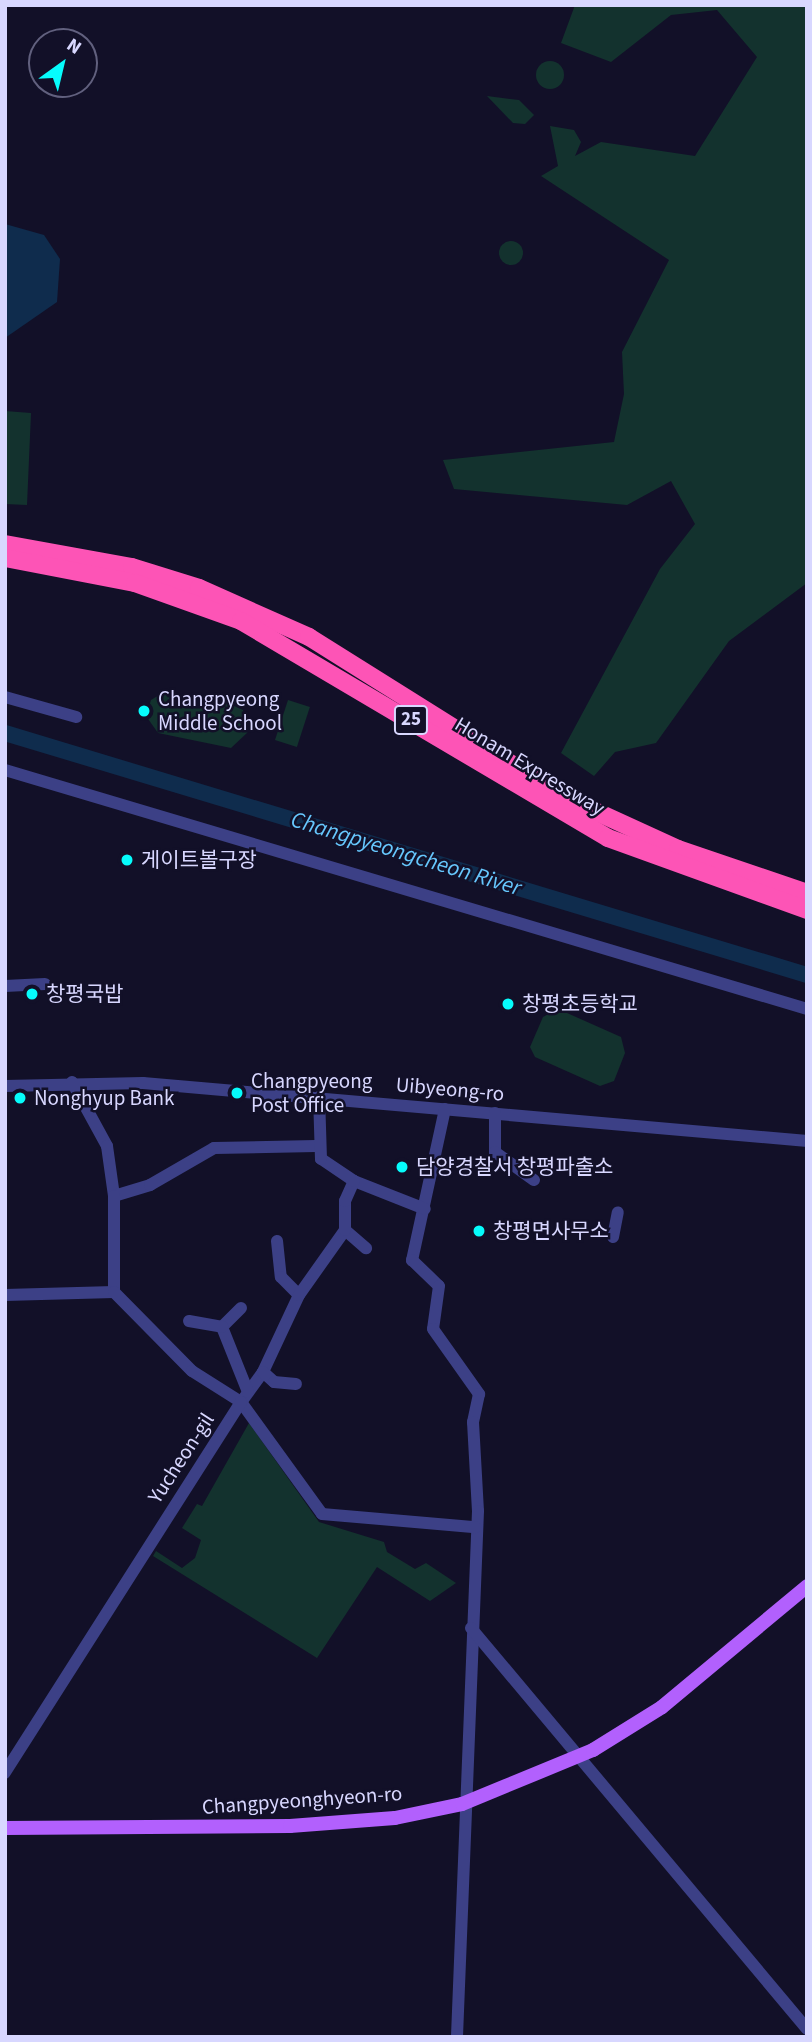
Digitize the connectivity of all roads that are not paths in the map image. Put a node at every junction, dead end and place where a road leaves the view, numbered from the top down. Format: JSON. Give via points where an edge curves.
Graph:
{"nodes":[{"id":1,"x":5,"y":544,"type":"edge"},
{"id":2,"x":5,"y":558,"type":"edge"},
{"id":3,"x":5,"y":697,"type":"edge"},
{"id":4,"x":76,"y":717,"type":"dead end"},
{"id":5,"x":5,"y":770,"type":"edge"},
{"id":6,"x":807,"y":893,"type":"edge"},
{"id":7,"x":807,"y":910,"type":"edge"},
{"id":8,"x":45,"y":984,"type":"dead end"},
{"id":9,"x":5,"y":986,"type":"edge"},
{"id":10,"x":807,"y":1009,"type":"edge"},
{"id":11,"x":72,"y":1082,"type":"junction"},
{"id":12,"x":5,"y":1086,"type":"edge"},
{"id":13,"x":319,"y":1097,"type":"junction"},
{"id":14,"x":445,"y":1109,"type":"junction"},
{"id":15,"x":495,"y":1113,"type":"junction"},
{"id":16,"x":807,"y":1141,"type":"edge"},
{"id":17,"x":316,"y":1146,"type":"junction"},
{"id":18,"x":534,"y":1180,"type":"dead end"},
{"id":19,"x":354,"y":1181,"type":"junction"},
{"id":20,"x":114,"y":1196,"type":"junction"},
{"id":21,"x":425,"y":1209,"type":"junction"},
{"id":22,"x":618,"y":1212,"type":"dead end"},
{"id":23,"x":345,"y":1230,"type":"junction"},
{"id":24,"x":613,"y":1237,"type":"dead end"},
{"id":25,"x":277,"y":1241,"type":"dead end"},
{"id":26,"x":366,"y":1248,"type":"dead end"},
{"id":27,"x":114,"y":1292,"type":"junction"},
{"id":28,"x":5,"y":1295,"type":"edge"},
{"id":29,"x":299,"y":1295,"type":"junction"},
{"id":30,"x":241,"y":1308,"type":"dead end"},
{"id":31,"x":189,"y":1321,"type":"dead end"},
{"id":32,"x":222,"y":1327,"type":"junction"},
{"id":33,"x":263,"y":1372,"type":"junction"},
{"id":34,"x":296,"y":1384,"type":"dead end"},
{"id":35,"x":244,"y":1397,"type":"junction"},
{"id":36,"x":475,"y":1527,"type":"junction"},
{"id":37,"x":807,"y":1586,"type":"edge"},
{"id":38,"x":471,"y":1628,"type":"junction"},
{"id":39,"x":579,"y":1756,"type":"junction"},
{"id":40,"x":5,"y":1773,"type":"edge"},
{"id":41,"x":462,"y":1804,"type":"junction"},
{"id":42,"x":12,"y":1829,"type":"edge"},
{"id":43,"x":807,"y":2029,"type":"edge"},
{"id":44,"x":457,"y":2037,"type":"edge"}],
"edges":[{"from":1,"to":6,"type":"highway","name":"Honam Expressway","number":"25","via":[[132,567],[199,588],[309,637],[562,796],[678,849]]},
{"from":2,"to":7,"type":"highway","name":"Honam Expressway","number":"25","via":[[135,583],[241,621],[608,838]]},
{"from":3,"to":4,"type":"street"},
{"from":5,"to":10,"type":"street"},
{"from":8,"to":9,"type":"street"},
{"from":11,"to":12,"type":"street","name":"Uibyeong-ro"},
{"from":11,"to":13,"type":"street","name":"Uibyeong-ro"},
{"from":11,"to":20,"type":"street","via":[[107,1146]]},
{"from":13,"to":14,"type":"street","name":"Uibyeong-ro"},
{"from":13,"to":17,"type":"street"},
{"from":14,"to":15,"type":"street","name":"Uibyeong-ro"},
{"from":14,"to":21,"type":"street"},
{"from":15,"to":16,"type":"street","name":"Uibyeong-ro"},
{"from":15,"to":18,"type":"street","via":[[495,1152]]},
{"from":17,"to":19,"type":"street","via":[[321,1159]]},
{"from":17,"to":20,"type":"street","via":[[214,1148]]},
{"from":19,"to":21,"type":"street"},
{"from":19,"to":23,"type":"street","via":[[345,1201]]},
{"from":20,"to":27,"type":"street"},
{"from":21,"to":36,"type":"street","via":[[412,1260],[439,1286],[433,1329],[479,1394],[472,1422]]},
{"from":22,"to":24,"type":"street"},
{"from":23,"to":26,"type":"street"},
{"from":23,"to":29,"type":"street"},
{"from":25,"to":29,"type":"street","via":[[281,1277]]},
{"from":27,"to":28,"type":"street"},
{"from":27,"to":35,"type":"street","name":"Yucheon-gil","via":[[192,1371]]},
{"from":29,"to":33,"type":"street"},
{"from":30,"to":32,"type":"street"},
{"from":31,"to":32,"type":"street"},
{"from":32,"to":35,"type":"street"},
{"from":33,"to":34,"type":"street","via":[[274,1382]]},
{"from":33,"to":35,"type":"street"},
{"from":35,"to":36,"type":"street","via":[[322,1514]]},
{"from":35,"to":40,"type":"street","name":"Yucheon-gil"},
{"from":36,"to":38,"type":"street"},
{"from":37,"to":39,"type":"main road","name":"Changpyeonghyeon-ro","via":[[662,1707]]},
{"from":38,"to":39,"type":"street"},
{"from":38,"to":41,"type":"street"},
{"from":39,"to":41,"type":"main road","name":"Changpyeonghyeon-ro"},
{"from":39,"to":43,"type":"street"},
{"from":41,"to":42,"type":"main road","name":"Changpyeonghyeon-ro","via":[[395,1818],[289,1826]]},
{"from":41,"to":44,"type":"street"}]}
